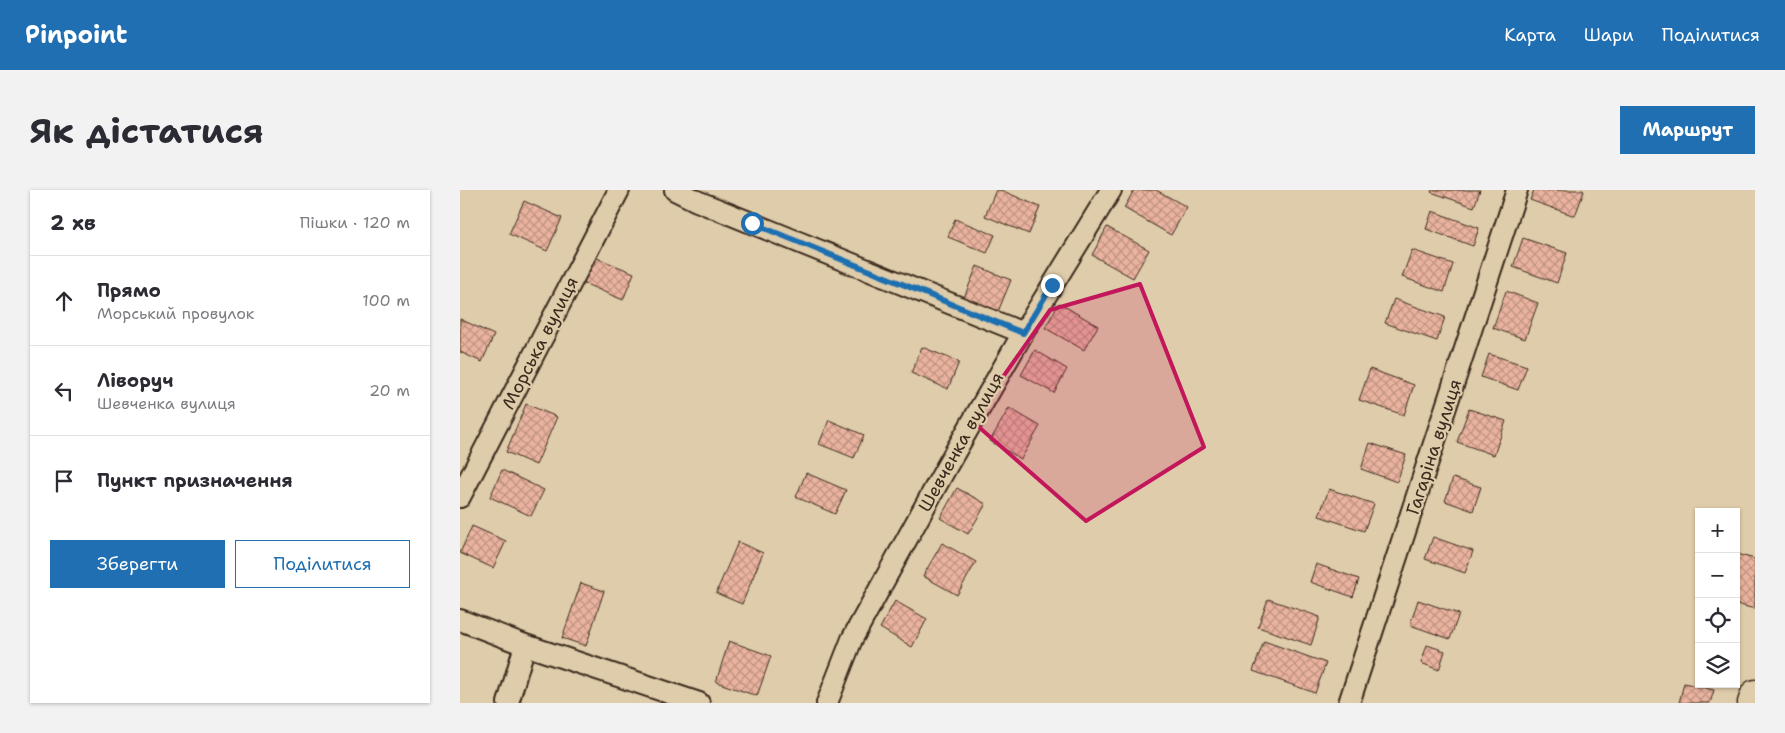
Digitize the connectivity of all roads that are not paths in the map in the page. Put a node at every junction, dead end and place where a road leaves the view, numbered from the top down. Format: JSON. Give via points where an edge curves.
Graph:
{"nodes":[{"id":1,"x":619,"y":190,"type":"edge"},
{"id":2,"x":675,"y":190,"type":"edge"},
{"id":3,"x":1111,"y":190,"type":"edge"},
{"id":4,"x":1517,"y":190,"type":"edge"},
{"id":5,"x":1023,"y":333,"type":"junction"},
{"id":6,"x":460,"y":497,"type":"edge"},
{"id":7,"x":460,"y":620,"type":"edge"},
{"id":8,"x":525,"y":645,"type":"junction"},
{"id":9,"x":1755,"y":694,"type":"edge"},
{"id":10,"x":508,"y":703,"type":"edge"},
{"id":11,"x":699,"y":703,"type":"edge"},
{"id":12,"x":827,"y":703,"type":"edge"},
{"id":13,"x":1349,"y":703,"type":"edge"},
{"id":14,"x":1752,"y":703,"type":"edge"}],
"edges":[{"from":1,"to":6,"type":"street","name":"Морська вулиця"},
{"from":2,"to":5,"type":"street"},
{"from":3,"to":5,"type":"street","name":"Шевченка вулиця"},
{"from":4,"to":13,"type":"street","name":"Гагаріна вулиця"},
{"from":5,"to":12,"type":"street","name":"Шевченка вулиця","via":[[852,639]]},
{"from":7,"to":8,"type":"street"},
{"from":8,"to":10,"type":"street"},
{"from":8,"to":11,"type":"street"},
{"from":9,"to":14,"type":"street"}]}
